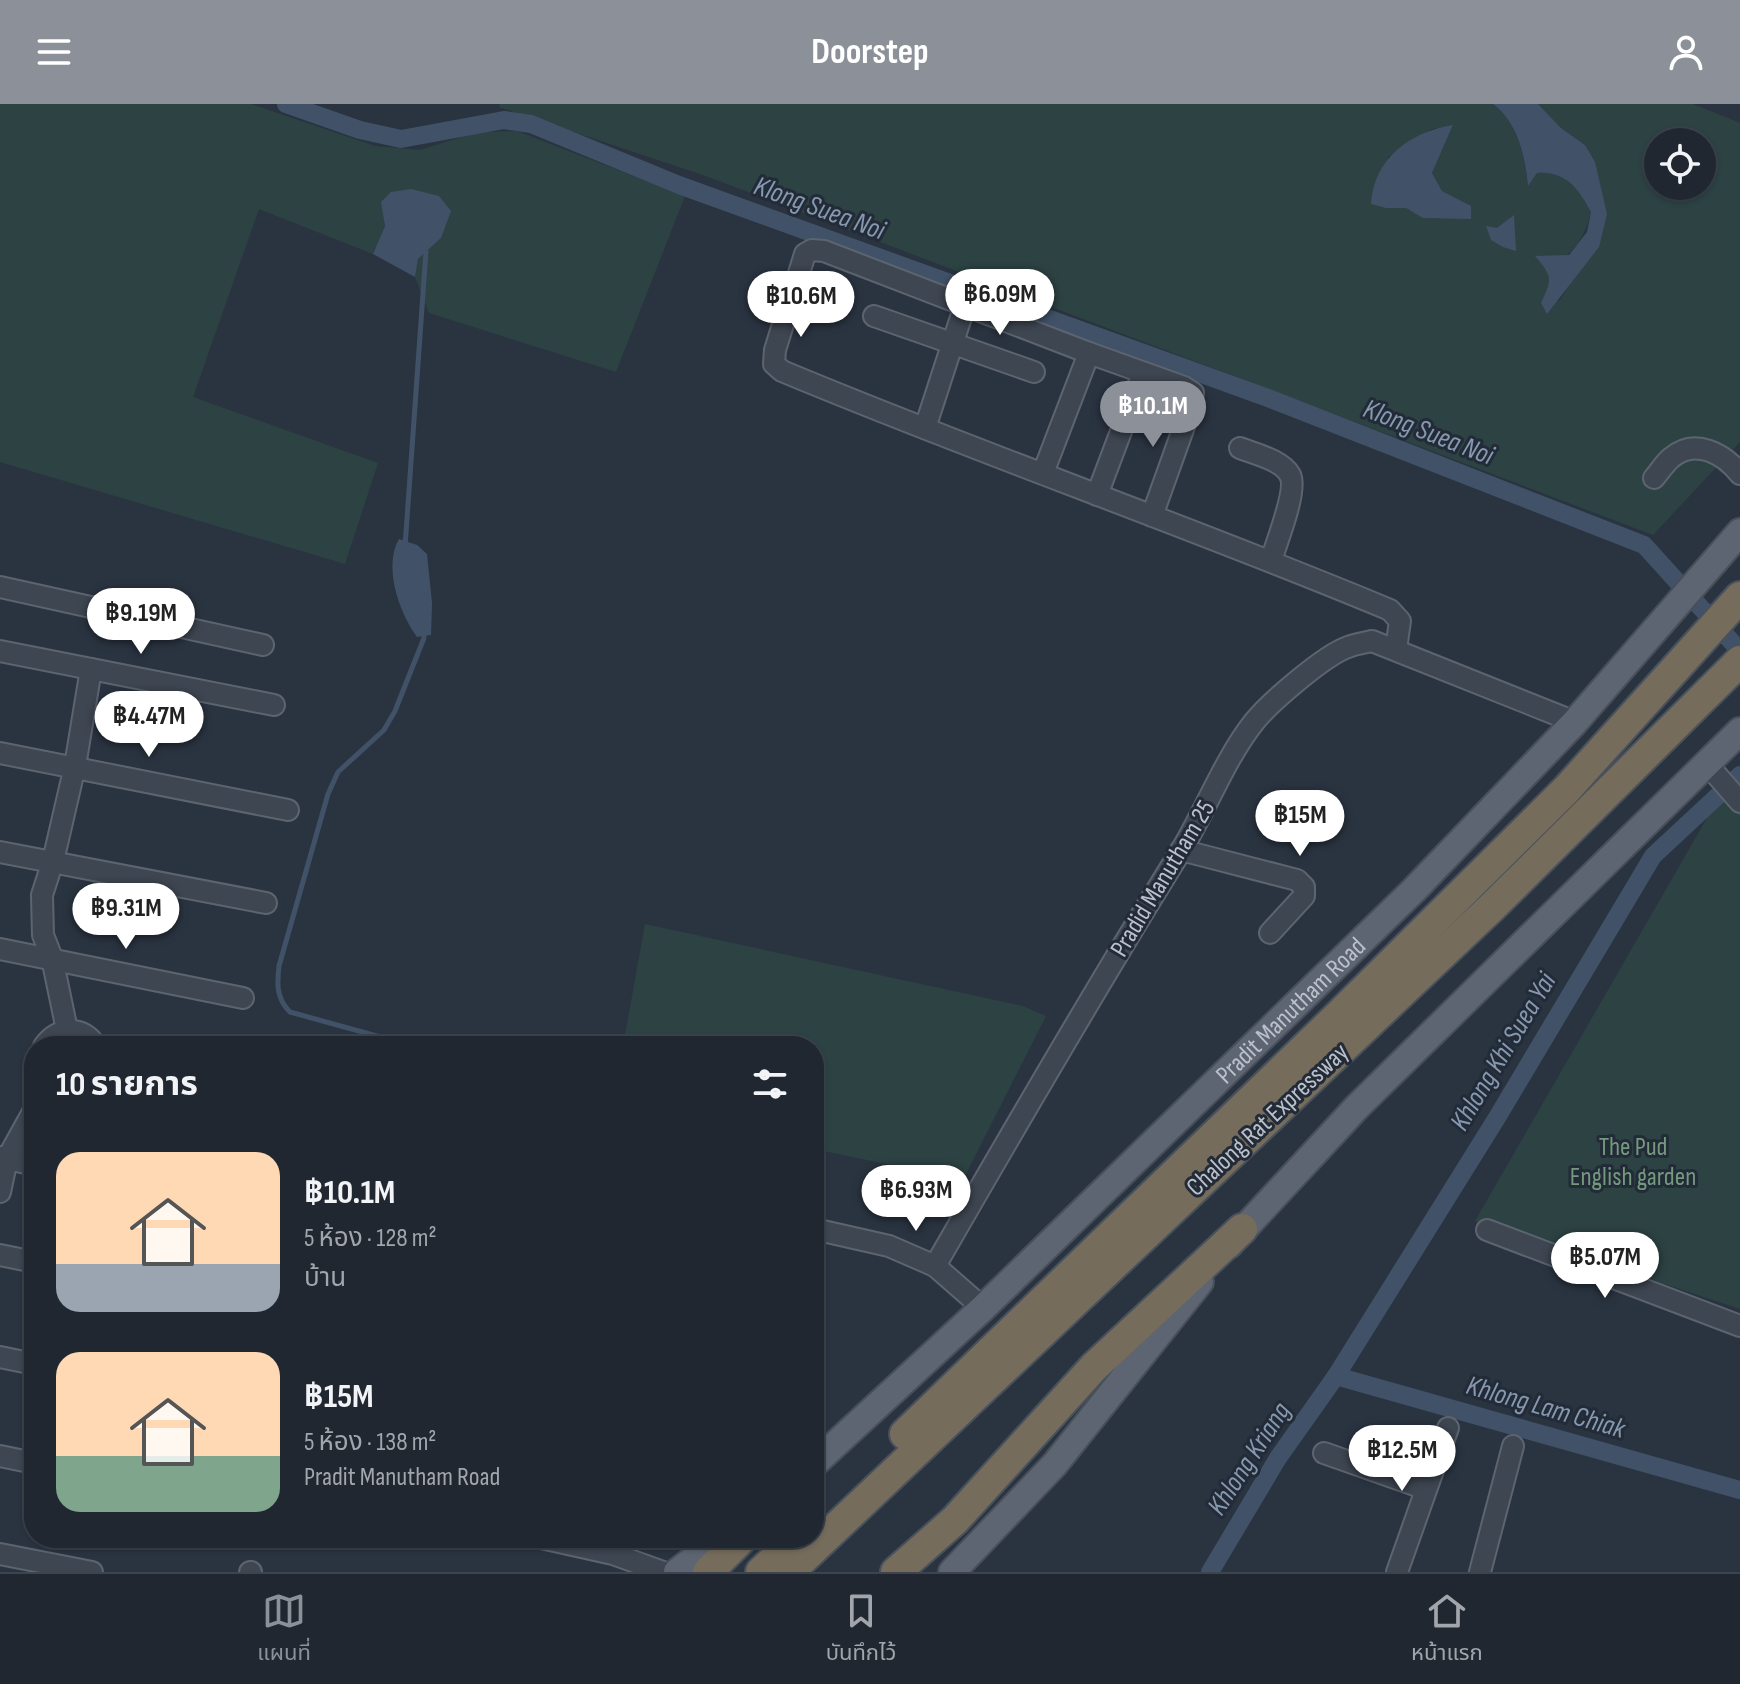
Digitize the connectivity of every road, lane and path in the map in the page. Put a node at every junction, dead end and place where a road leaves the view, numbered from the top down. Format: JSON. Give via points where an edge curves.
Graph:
{"nodes":[{"id":1,"x":965,"y":305,"type":"junction"},
{"id":2,"x":874,"y":316,"type":"dead end"},
{"id":3,"x":952,"y":344,"type":"junction"},
{"id":4,"x":1089,"y":353,"type":"junction"},
{"id":5,"x":1034,"y":372,"type":"dead end"},
{"id":6,"x":1143,"y":373,"type":"junction"},
{"id":7,"x":925,"y":428,"type":"junction"},
{"id":8,"x":1240,"y":448,"type":"dead end"},
{"id":9,"x":1043,"y":473,"type":"junction"},
{"id":10,"x":1740,"y":474,"type":"edge"},
{"id":11,"x":1654,"y":478,"type":"dead end"},
{"id":12,"x":1097,"y":495,"type":"junction"},
{"id":13,"x":1152,"y":516,"type":"junction"},
{"id":14,"x":1740,"y":532,"type":"edge"},
{"id":15,"x":1271,"y":561,"type":"junction"},
{"id":16,"x":0,"y":587,"type":"edge"},
{"id":17,"x":1740,"y":597,"type":"edge"},
{"id":18,"x":263,"y":645,"type":"dead end"},
{"id":19,"x":1396,"y":649,"type":"junction"},
{"id":20,"x":0,"y":651,"type":"edge"},
{"id":21,"x":1740,"y":661,"type":"edge"},
{"id":22,"x":91,"y":669,"type":"junction"},
{"id":23,"x":274,"y":705,"type":"dead end"},
{"id":24,"x":1575,"y":722,"type":"junction"},
{"id":25,"x":1740,"y":731,"type":"edge"},
{"id":26,"x":0,"y":753,"type":"edge"},
{"id":27,"x":75,"y":766,"type":"junction"},
{"id":28,"x":1725,"y":785,"type":"edge"},
{"id":29,"x":288,"y":810,"type":"dead end"},
{"id":30,"x":1181,"y":850,"type":"junction"},
{"id":31,"x":0,"y":852,"type":"edge"},
{"id":32,"x":53,"y":861,"type":"junction"},
{"id":33,"x":266,"y":903,"type":"dead end"},
{"id":34,"x":1270,"y":933,"type":"dead end"},
{"id":35,"x":0,"y":949,"type":"edge"},
{"id":36,"x":52,"y":958,"type":"junction"},
{"id":37,"x":243,"y":998,"type":"dead end"},
{"id":38,"x":67,"y":1030,"type":"junction"},
{"id":39,"x":54,"y":1036,"type":"edge"},
{"id":40,"x":87,"y":1036,"type":"edge"},
{"id":41,"x":24,"y":1126,"type":"edge"},
{"id":42,"x":4,"y":1158,"type":"edge"},
{"id":43,"x":24,"y":1163,"type":"edge"},
{"id":44,"x":0,"y":1192,"type":"edge"},
{"id":45,"x":1242,"y":1229,"type":"junction"},
{"id":46,"x":1487,"y":1230,"type":"dead end"},
{"id":47,"x":824,"y":1231,"type":"edge"},
{"id":48,"x":0,"y":1255,"type":"edge"},
{"id":49,"x":24,"y":1260,"type":"edge"},
{"id":50,"x":935,"y":1266,"type":"junction"},
{"id":51,"x":983,"y":1308,"type":"junction"},
{"id":52,"x":1740,"y":1326,"type":"edge"},
{"id":53,"x":0,"y":1357,"type":"edge"},
{"id":54,"x":24,"y":1362,"type":"edge"},
{"id":55,"x":1448,"y":1428,"type":"dead end"},
{"id":56,"x":1513,"y":1446,"type":"dead end"},
{"id":57,"x":1324,"y":1453,"type":"dead end"},
{"id":58,"x":824,"y":1455,"type":"edge"},
{"id":59,"x":0,"y":1456,"type":"edge"},
{"id":60,"x":24,"y":1461,"type":"edge"},
{"id":61,"x":1426,"y":1489,"type":"junction"},
{"id":62,"x":824,"y":1511,"type":"edge"},
{"id":63,"x":824,"y":1539,"type":"edge"},
{"id":64,"x":586,"y":1548,"type":"edge"},
{"id":65,"x":707,"y":1548,"type":"edge"},
{"id":66,"x":732,"y":1548,"type":"edge"},
{"id":67,"x":786,"y":1548,"type":"edge"},
{"id":68,"x":814,"y":1548,"type":"edge"},
{"id":69,"x":0,"y":1554,"type":"edge"},
{"id":70,"x":1402,"y":1571,"type":"edge"},
{"id":71,"x":92,"y":1572,"type":"edge"},
{"id":72,"x":663,"y":1572,"type":"edge"},
{"id":73,"x":677,"y":1572,"type":"edge"},
{"id":74,"x":708,"y":1572,"type":"edge"},
{"id":75,"x":761,"y":1572,"type":"edge"},
{"id":76,"x":789,"y":1572,"type":"edge"},
{"id":77,"x":896,"y":1572,"type":"edge"},
{"id":78,"x":952,"y":1572,"type":"edge"},
{"id":79,"x":1480,"y":1572,"type":"edge"}],
"edges":[{"from":1,"to":3,"type":"street"},
{"from":1,"to":4,"type":"street"},
{"from":1,"to":7,"type":"street","via":[[824,251],[805,254],[774,364]]},
{"from":2,"to":3,"type":"street"},
{"from":3,"to":5,"type":"street"},
{"from":3,"to":7,"type":"street"},
{"from":4,"to":6,"type":"street"},
{"from":4,"to":9,"type":"street"},
{"from":6,"to":12,"type":"street"},
{"from":6,"to":13,"type":"street","via":[[1193,393]]},
{"from":7,"to":9,"type":"street"},
{"from":8,"to":15,"type":"street","via":[[1290,474],[1293,487]]},
{"from":9,"to":12,"type":"street"},
{"from":10,"to":11,"type":"street","via":[[1713,450],[1702,449],[1672,456]]},
{"from":12,"to":13,"type":"street"},
{"from":13,"to":15,"type":"street"},
{"from":14,"to":24,"type":"main road","name":"Pradit Manutham Road"},
{"from":15,"to":19,"type":"street","via":[[1390,610],[1400,621]]},
{"from":16,"to":18,"type":"street"},
{"from":17,"to":62,"type":"highway","name":"Chalong Rat Expressway","via":[[1567,789],[1467,890]]},
{"from":19,"to":24,"type":"street","name":"Pradid Manutham 25"},
{"from":19,"to":30,"type":"street","name":"Pradid Manutham 25","via":[[1372,641],[1346,647],[1276,701],[1251,727]]},
{"from":20,"to":22,"type":"street"},
{"from":21,"to":63,"type":"highway","name":"Chalong Rat Expressway","via":[[1492,907]]},
{"from":22,"to":23,"type":"street"},
{"from":22,"to":27,"type":"street"},
{"from":24,"to":51,"type":"main road","name":"Pradit Manutham Road","via":[[1414,890]]},
{"from":25,"to":28,"type":"main road"},
{"from":26,"to":27,"type":"street"},
{"from":27,"to":29,"type":"street"},
{"from":27,"to":32,"type":"street"},
{"from":28,"to":45,"type":"main road","via":[[1368,1096]]},
{"from":30,"to":34,"type":"street","via":[[1297,880],[1304,896]]},
{"from":30,"to":50,"type":"street","name":"Pradid Manutham 25"},
{"from":31,"to":32,"type":"street"},
{"from":32,"to":33,"type":"street"},
{"from":32,"to":36,"type":"street","via":[[42,895],[43,935]]},
{"from":35,"to":36,"type":"street"},
{"from":36,"to":37,"type":"street"},
{"from":36,"to":38,"type":"street"},
{"from":38,"to":39,"type":"street"},
{"from":38,"to":40,"type":"street"},
{"from":41,"to":42,"type":"street"},
{"from":42,"to":43,"type":"street"},
{"from":42,"to":44,"type":"street"},
{"from":45,"to":77,"type":"highway","via":[[1094,1367],[955,1520]]},
{"from":45,"to":78,"type":"main road","via":[[1055,1464]]},
{"from":46,"to":52,"type":"street"},
{"from":47,"to":50,"type":"street","via":[[889,1246]]},
{"from":48,"to":49,"type":"street"},
{"from":50,"to":51,"type":"street"},
{"from":51,"to":58,"type":"main road","name":"Pradit Manutham Road"},
{"from":53,"to":54,"type":"street"},
{"from":55,"to":61,"type":"street"},
{"from":56,"to":79,"type":"street"},
{"from":57,"to":61,"type":"street"},
{"from":59,"to":60,"type":"street"},
{"from":61,"to":70,"type":"street"},
{"from":64,"to":72,"type":"street"},
{"from":65,"to":73,"type":"main road"},
{"from":66,"to":74,"type":"highway"},
{"from":67,"to":75,"type":"highway"},
{"from":68,"to":76,"type":"highway","name":"Chalong Rat Expressway"},
{"from":69,"to":71,"type":"street"}]}
